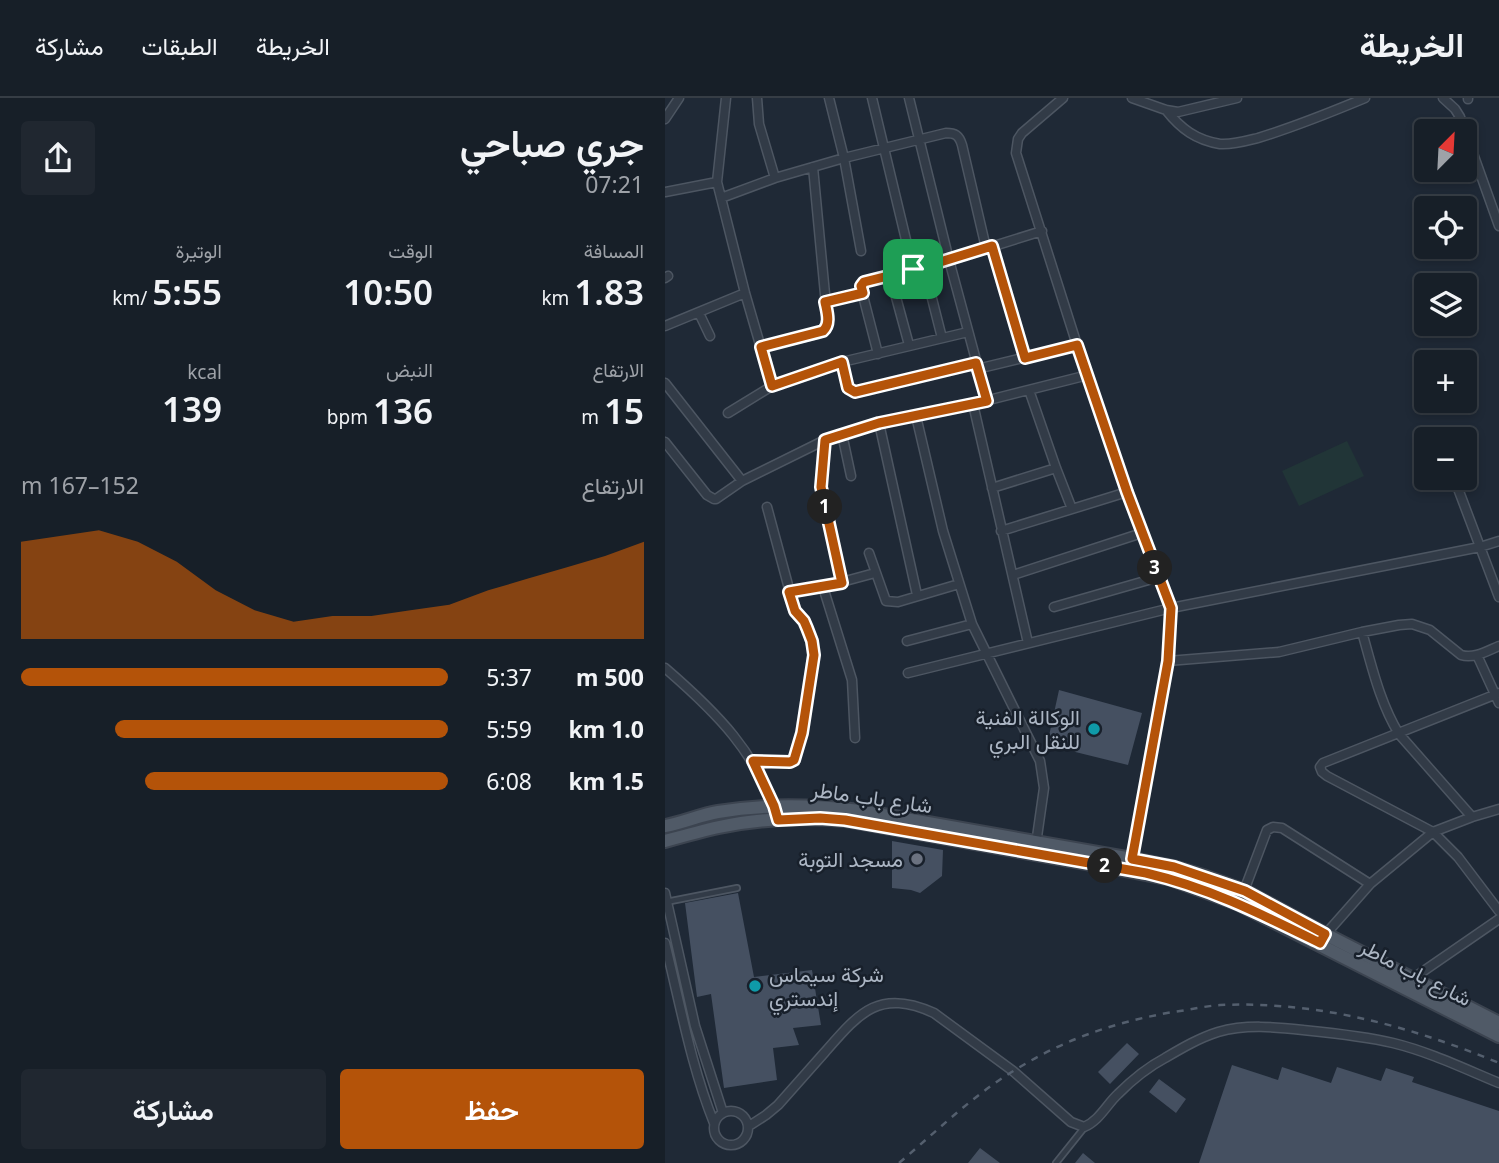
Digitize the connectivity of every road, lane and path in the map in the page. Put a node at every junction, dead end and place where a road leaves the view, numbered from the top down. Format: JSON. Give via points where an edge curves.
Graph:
{"nodes":[{"id":1,"x":679,"y":98,"type":"edge"},
{"id":2,"x":726,"y":98,"type":"edge"},
{"id":3,"x":757,"y":98,"type":"edge"},
{"id":4,"x":829,"y":98,"type":"edge"},
{"id":5,"x":872,"y":98,"type":"edge"},
{"id":6,"x":909,"y":98,"type":"edge"},
{"id":7,"x":1063,"y":98,"type":"edge"},
{"id":8,"x":1132,"y":98,"type":"edge"},
{"id":9,"x":1237,"y":98,"type":"edge"},
{"id":10,"x":1365,"y":98,"type":"edge"},
{"id":11,"x":1443,"y":98,"type":"edge"},
{"id":12,"x":1166,"y":110,"type":"junction"},
{"id":13,"x":665,"y":119,"type":"edge"},
{"id":14,"x":920,"y":140,"type":"junction"},
{"id":15,"x":885,"y":149,"type":"junction"},
{"id":16,"x":844,"y":158,"type":"junction"},
{"id":17,"x":813,"y":167,"type":"junction"},
{"id":18,"x":775,"y":178,"type":"junction"},
{"id":19,"x":717,"y":182,"type":"junction"},
{"id":20,"x":665,"y":192,"type":"edge"},
{"id":21,"x":721,"y":198,"type":"junction"},
{"id":22,"x":1499,"y":226,"type":"edge"},
{"id":23,"x":1042,"y":231,"type":"junction"},
{"id":24,"x":989,"y":247,"type":"junction"},
{"id":25,"x":861,"y":251,"type":"dead end"},
{"id":26,"x":949,"y":260,"type":"junction"},
{"id":27,"x":924,"y":267,"type":"junction"},
{"id":28,"x":913,"y":269,"type":"junction"},
{"id":29,"x":890,"y":275,"type":"junction"},
{"id":30,"x":745,"y":293,"type":"junction"},
{"id":31,"x":863,"y":293,"type":"junction"},
{"id":32,"x":825,"y":302,"type":"junction"},
{"id":33,"x":699,"y":313,"type":"junction"},
{"id":34,"x":665,"y":326,"type":"edge"},
{"id":35,"x":968,"y":332,"type":"junction"},
{"id":36,"x":710,"y":335,"type":"dead end"},
{"id":37,"x":942,"y":338,"type":"junction"},
{"id":38,"x":909,"y":345,"type":"junction"},
{"id":39,"x":1077,"y":345,"type":"junction"},
{"id":40,"x":761,"y":347,"type":"junction"},
{"id":41,"x":878,"y":354,"type":"junction"},
{"id":42,"x":1025,"y":358,"type":"junction"},
{"id":43,"x":842,"y":362,"type":"junction"},
{"id":44,"x":977,"y":366,"type":"junction"},
{"id":45,"x":1088,"y":375,"type":"junction"},
{"id":46,"x":665,"y":383,"type":"edge"},
{"id":47,"x":772,"y":386,"type":"junction"},
{"id":48,"x":1029,"y":390,"type":"junction"},
{"id":49,"x":987,"y":401,"type":"junction"},
{"id":50,"x":972,"y":404,"type":"junction"},
{"id":51,"x":728,"y":413,"type":"dead end"},
{"id":52,"x":916,"y":416,"type":"junction"},
{"id":53,"x":879,"y":423,"type":"junction"},
{"id":54,"x":842,"y":434,"type":"junction"},
{"id":55,"x":825,"y":440,"type":"junction"},
{"id":56,"x":665,"y":442,"type":"edge"},
{"id":57,"x":1056,"y":468,"type":"junction"},
{"id":58,"x":851,"y":476,"type":"dead end"},
{"id":59,"x":742,"y":481,"type":"junction"},
{"id":60,"x":992,"y":488,"type":"junction"},
{"id":61,"x":1459,"y":490,"type":"edge"},
{"id":62,"x":1127,"y":492,"type":"junction"},
{"id":63,"x":768,"y":507,"type":"dead end"},
{"id":64,"x":1072,"y":509,"type":"junction"},
{"id":65,"x":1001,"y":531,"type":"junction"},
{"id":66,"x":1142,"y":533,"type":"junction"},
{"id":67,"x":1499,"y":541,"type":"edge"},
{"id":68,"x":1480,"y":547,"type":"junction"},
{"id":69,"x":869,"y":553,"type":"dead end"},
{"id":70,"x":875,"y":573,"type":"junction"},
{"id":71,"x":1013,"y":575,"type":"junction"},
{"id":72,"x":1159,"y":577,"type":"junction"},
{"id":73,"x":842,"y":583,"type":"junction"},
{"id":74,"x":960,"y":584,"type":"junction"},
{"id":75,"x":823,"y":587,"type":"junction"},
{"id":76,"x":789,"y":592,"type":"junction"},
{"id":77,"x":917,"y":595,"type":"junction"},
{"id":78,"x":1499,"y":597,"type":"edge"},
{"id":79,"x":1054,"y":607,"type":"dead end"},
{"id":80,"x":1171,"y":608,"type":"junction"},
{"id":81,"x":972,"y":624,"type":"junction"},
{"id":82,"x":1362,"y":632,"type":"junction"},
{"id":83,"x":907,"y":641,"type":"dead end"},
{"id":84,"x":1028,"y":643,"type":"junction"},
{"id":85,"x":1499,"y":646,"type":"edge"},
{"id":86,"x":988,"y":653,"type":"junction"},
{"id":87,"x":1477,"y":654,"type":"junction"},
{"id":88,"x":1168,"y":661,"type":"junction"},
{"id":89,"x":665,"y":668,"type":"edge"},
{"id":90,"x":908,"y":673,"type":"dead end"},
{"id":91,"x":1498,"y":697,"type":"edge"},
{"id":92,"x":1399,"y":734,"type":"junction"},
{"id":93,"x":855,"y":738,"type":"dead end"},
{"id":94,"x":753,"y":761,"type":"junction"},
{"id":95,"x":774,"y":806,"type":"junction"},
{"id":96,"x":1499,"y":809,"type":"edge"},
{"id":97,"x":1472,"y":817,"type":"junction"},
{"id":98,"x":778,"y":820,"type":"junction"},
{"id":99,"x":668,"y":823,"type":"edge"},
{"id":100,"x":1433,"y":832,"type":"junction"},
{"id":101,"x":665,"y":841,"type":"edge"},
{"id":102,"x":1035,"y":848,"type":"junction"},
{"id":103,"x":1131,"y":865,"type":"junction"},
{"id":104,"x":1370,"y":884,"type":"junction"},
{"id":105,"x":737,"y":888,"type":"dead end"},
{"id":106,"x":1242,"y":897,"type":"junction"},
{"id":107,"x":666,"y":899,"type":"edge"},
{"id":108,"x":1499,"y":911,"type":"edge"},
{"id":109,"x":1499,"y":919,"type":"edge"},
{"id":110,"x":1322,"y":939,"type":"junction"},
{"id":111,"x":666,"y":946,"type":"edge"},
{"id":112,"x":677,"y":946,"type":"junction"},
{"id":113,"x":1412,"y":979,"type":"junction"},
{"id":114,"x":1499,"y":1023,"type":"edge"},
{"id":115,"x":1499,"y":1036,"type":"edge"},
{"id":116,"x":1499,"y":1083,"type":"edge"},
{"id":117,"x":723,"y":1113,"type":"junction"},
{"id":118,"x":714,"y":1123,"type":"junction"},
{"id":119,"x":749,"y":1126,"type":"junction"},
{"id":120,"x":1084,"y":1127,"type":"junction"},
{"id":121,"x":1056,"y":1163,"type":"edge"}],
"edges":[{"from":1,"to":13,"type":"street"},
{"from":2,"to":19,"type":"street"},
{"from":3,"to":18,"type":"street","via":[[759,124]]},
{"from":4,"to":16,"type":"street"},
{"from":5,"to":15,"type":"street"},
{"from":6,"to":14,"type":"street"},
{"from":7,"to":23,"type":"street","via":[[1018,139],[1016,153]]},
{"from":8,"to":12,"type":"street"},
{"from":9,"to":12,"type":"street","via":[[1178,112]]},
{"from":10,"to":12,"type":"street","via":[[1284,130],[1228,144],[1187,132]]},
{"from":11,"to":22,"type":"street","via":[[1460,117]]},
{"from":14,"to":15,"type":"street"},
{"from":14,"to":24,"type":"street","via":[[946,133],[959,137]]},
{"from":14,"to":26,"type":"street"},
{"from":15,"to":16,"type":"street"},
{"from":15,"to":28,"type":"street"},
{"from":16,"to":17,"type":"street"},
{"from":16,"to":25,"type":"street"},
{"from":17,"to":18,"type":"street"},
{"from":17,"to":32,"type":"street"},
{"from":18,"to":21,"type":"street"},
{"from":19,"to":20,"type":"street"},
{"from":19,"to":21,"type":"street"},
{"from":21,"to":30,"type":"street"},
{"from":23,"to":24,"type":"street"},
{"from":23,"to":39,"type":"street"},
{"from":24,"to":26,"type":"street"},
{"from":24,"to":42,"type":"street"},
{"from":26,"to":27,"type":"street"},
{"from":26,"to":35,"type":"street"},
{"from":27,"to":28,"type":"street"},
{"from":27,"to":37,"type":"street"},
{"from":28,"to":29,"type":"street"},
{"from":29,"to":31,"type":"street","via":[[862,283]]},
{"from":29,"to":38,"type":"street"},
{"from":30,"to":33,"type":"street"},
{"from":30,"to":40,"type":"street"},
{"from":31,"to":32,"type":"street"},
{"from":31,"to":41,"type":"street"},
{"from":32,"to":40,"type":"street","via":[[826,329]]},
{"from":33,"to":34,"type":"street"},
{"from":33,"to":36,"type":"street"},
{"from":35,"to":37,"type":"street"},
{"from":35,"to":44,"type":"street"},
{"from":37,"to":38,"type":"street"},
{"from":38,"to":41,"type":"street"},
{"from":39,"to":42,"type":"street"},
{"from":39,"to":45,"type":"street"},
{"from":40,"to":47,"type":"street"},
{"from":41,"to":43,"type":"street"},
{"from":42,"to":44,"type":"street"},
{"from":43,"to":44,"type":"street","via":[[845,383],[855,392]]},
{"from":43,"to":47,"type":"street"},
{"from":44,"to":49,"type":"street"},
{"from":45,"to":48,"type":"street"},
{"from":45,"to":62,"type":"street"},
{"from":46,"to":59,"type":"street"},
{"from":47,"to":51,"type":"street"},
{"from":48,"to":49,"type":"street"},
{"from":48,"to":57,"type":"street"},
{"from":49,"to":50,"type":"street"},
{"from":50,"to":52,"type":"street"},
{"from":50,"to":60,"type":"street"},
{"from":52,"to":53,"type":"street"},
{"from":52,"to":74,"type":"street"},
{"from":53,"to":54,"type":"street"},
{"from":53,"to":77,"type":"street"},
{"from":54,"to":55,"type":"street"},
{"from":54,"to":58,"type":"street"},
{"from":55,"to":59,"type":"street"},
{"from":55,"to":73,"type":"street","via":[[821,487]]},
{"from":56,"to":59,"type":"street","via":[[714,499]]},
{"from":57,"to":60,"type":"street"},
{"from":57,"to":64,"type":"street"},
{"from":60,"to":65,"type":"street"},
{"from":61,"to":68,"type":"street"},
{"from":62,"to":64,"type":"street"},
{"from":62,"to":66,"type":"street"},
{"from":63,"to":76,"type":"street"},
{"from":64,"to":65,"type":"street"},
{"from":65,"to":71,"type":"street"},
{"from":66,"to":71,"type":"street"},
{"from":66,"to":72,"type":"street"},
{"from":67,"to":68,"type":"street"},
{"from":68,"to":78,"type":"street"},
{"from":68,"to":80,"type":"street"},
{"from":69,"to":70,"type":"street"},
{"from":70,"to":73,"type":"street"},
{"from":70,"to":77,"type":"street","via":[[886,601]]},
{"from":71,"to":84,"type":"street"},
{"from":72,"to":79,"type":"street"},
{"from":72,"to":80,"type":"street"},
{"from":73,"to":75,"type":"street"},
{"from":74,"to":77,"type":"street"},
{"from":74,"to":81,"type":"street"},
{"from":75,"to":76,"type":"street"},
{"from":75,"to":93,"type":"street","via":[[852,680]]},
{"from":76,"to":94,"type":"street","via":[[814,655],[802,733],[794,760]]},
{"from":80,"to":84,"type":"street"},
{"from":80,"to":88,"type":"street"},
{"from":81,"to":83,"type":"street"},
{"from":81,"to":86,"type":"street"},
{"from":82,"to":87,"type":"street","via":[[1412,624],[1430,630],[1461,655]]},
{"from":82,"to":88,"type":"street","via":[[1279,652]]},
{"from":82,"to":92,"type":"street","via":[[1384,706]]},
{"from":84,"to":86,"type":"street"},
{"from":85,"to":87,"type":"street"},
{"from":86,"to":90,"type":"street"},
{"from":86,"to":102,"type":"street","via":[[1040,761],[1044,789]]},
{"from":87,"to":91,"type":"street"},
{"from":88,"to":103,"type":"street"},
{"from":89,"to":94,"type":"street","via":[[718,716]]},
{"from":91,"to":92,"type":"street"},
{"from":92,"to":97,"type":"street"},
{"from":92,"to":100,"type":"street","via":[[1323,763],[1320,770]]},
{"from":94,"to":95,"type":"street"},
{"from":95,"to":98,"type":"street"},
{"from":95,"to":99,"type":"main road","name":"شارع باب ماطر"},
{"from":95,"to":102,"type":"main road","name":"شارع باب ماطر","via":[[860,811]]},
{"from":96,"to":97,"type":"street"},
{"from":97,"to":100,"type":"street"},
{"from":98,"to":101,"type":"main road","name":"شارع باب ماطر","via":[[721,826]]},
{"from":98,"to":102,"type":"main road","name":"شارع باب ماطر","via":[[845,820]]},
{"from":100,"to":104,"type":"street"},
{"from":100,"to":108,"type":"street"},
{"from":102,"to":103,"type":"main road","name":"شارع باب ماطر"},
{"from":103,"to":106,"type":"main road","name":"شارع باب ماطر"},
{"from":104,"to":106,"type":"street","via":[[1282,828],[1273,827],[1267,831]]},
{"from":104,"to":110,"type":"street"},
{"from":105,"to":107,"type":"lane"},
{"from":106,"to":110,"type":"main road","name":"شارع باب ماطر"},
{"from":107,"to":112,"type":"street"},
{"from":109,"to":113,"type":"street"},
{"from":110,"to":113,"type":"main road","name":"شارع باب ماطر"},
{"from":110,"to":115,"type":"main road","name":"شارع باب ماطر"},
{"from":111,"to":112,"type":"street"},
{"from":111,"to":118,"type":"street","via":[[703,1097]]},
{"from":112,"to":117,"type":"street","via":[[695,1026]]},
{"from":113,"to":114,"type":"main road","name":"شارع باب ماطر"},
{"from":116,"to":120,"type":"street","via":[[1396,1044],[1284,1028],[1238,1028],[1218,1032],[1157,1062]]},
{"from":117,"to":118,"type":"street"},
{"from":117,"to":119,"type":"street","via":[[739,1112]]},
{"from":118,"to":119,"type":"street","via":[[716,1136],[727,1145],[745,1139]]},
{"from":119,"to":120,"type":"street","via":[[778,1105],[855,1019],[876,1007],[904,1004],[934,1013],[952,1025],[1071,1122]]},
{"from":120,"to":121,"type":"lane"}]}
